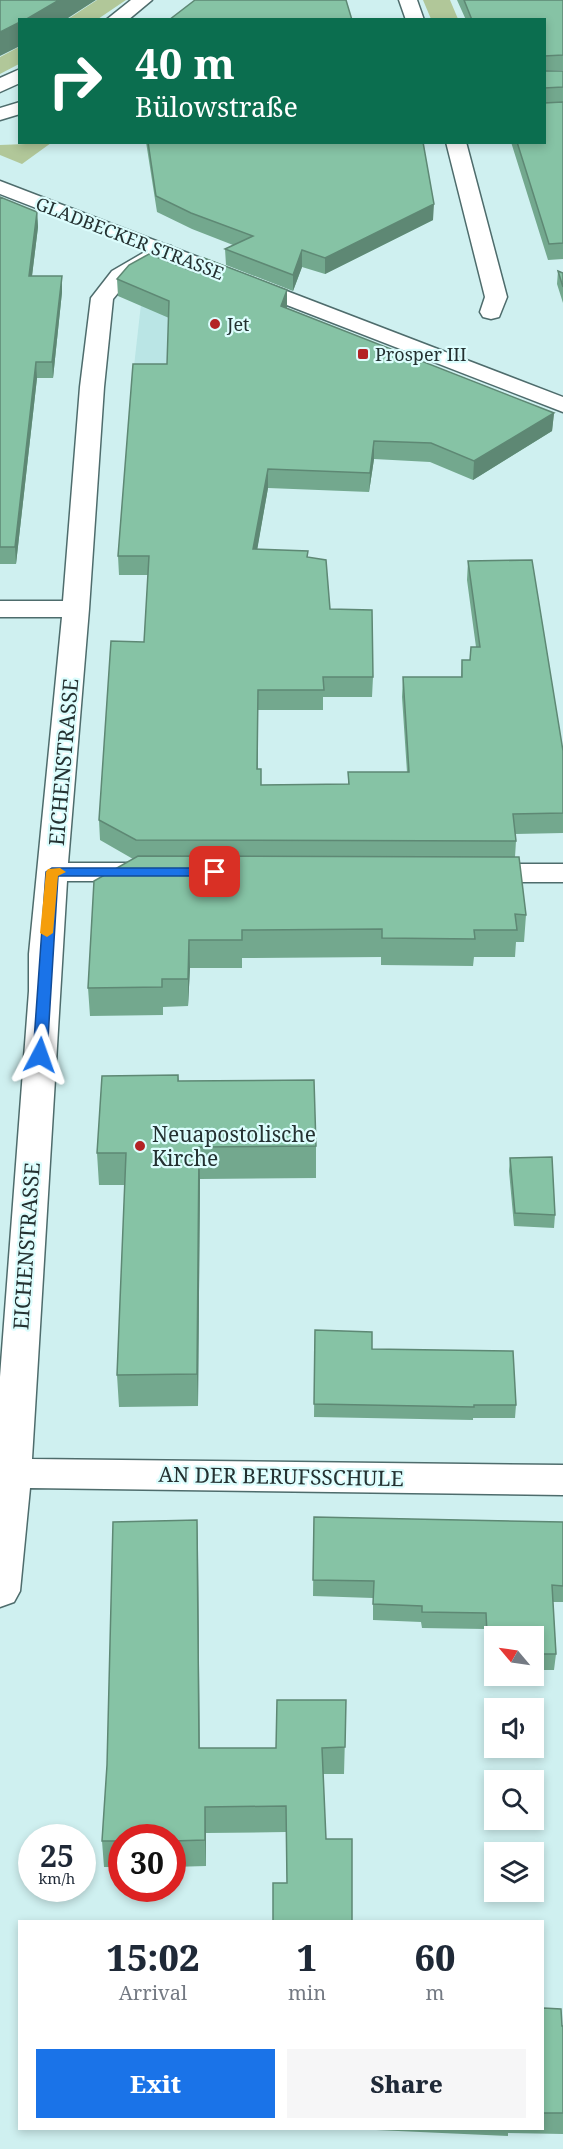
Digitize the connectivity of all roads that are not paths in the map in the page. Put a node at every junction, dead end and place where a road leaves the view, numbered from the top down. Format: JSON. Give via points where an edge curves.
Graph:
{"nodes":[{"id":1,"x":143,"y":0,"type":"edge"},
{"id":2,"x":408,"y":0,"type":"edge"},
{"id":3,"x":118,"y":18,"type":"edge"},
{"id":4,"x":414,"y":18,"type":"edge"},
{"id":5,"x":18,"y":76,"type":"edge"},
{"id":6,"x":0,"y":86,"type":"edge"},
{"id":7,"x":18,"y":110,"type":"edge"},
{"id":8,"x":3,"y":125,"type":"edge"},
{"id":9,"x":457,"y":144,"type":"edge"},
{"id":10,"x":0,"y":187,"type":"edge"},
{"id":11,"x":163,"y":251,"type":"junction"},
{"id":12,"x":490,"y":312,"type":"dead end"},
{"id":13,"x":563,"y":405,"type":"edge"},
{"id":14,"x":0,"y":609,"type":"edge"},
{"id":15,"x":76,"y":609,"type":"junction"},
{"id":16,"x":52,"y":872,"type":"junction"},
{"id":17,"x":183,"y":872,"type":"edge"},
{"id":18,"x":444,"y":873,"type":"edge"},
{"id":19,"x":563,"y":873,"type":"edge"},
{"id":20,"x":6,"y":1473,"type":"edge"},
{"id":21,"x":563,"y":1480,"type":"edge"},
{"id":22,"x":0,"y":1591,"type":"edge"}],
"edges":[{"from":1,"to":3,"type":"street"},
{"from":2,"to":4,"type":"street"},
{"from":5,"to":6,"type":"street"},
{"from":7,"to":8,"type":"street"},
{"from":9,"to":12,"type":"street","via":[[496,297]]},
{"from":10,"to":11,"type":"street","name":"GLADBECKER STRASSE"},
{"from":11,"to":13,"type":"street","name":"GLADBECKER STRASSE"},
{"from":11,"to":15,"type":"street","name":"EICHENSTRASSE","via":[[120,276],[102,298]]},
{"from":14,"to":15,"type":"street"},
{"from":15,"to":16,"type":"street","name":"EICHENSTRASSE"},
{"from":16,"to":17,"type":"street"},
{"from":16,"to":20,"type":"street","name":"EICHENSTRASSE"},
{"from":18,"to":19,"type":"street"},
{"from":20,"to":21,"type":"street","name":"AN DER BERUFSSCHULE"},
{"from":20,"to":22,"type":"street","name":"EICHENSTRASSE"}]}
